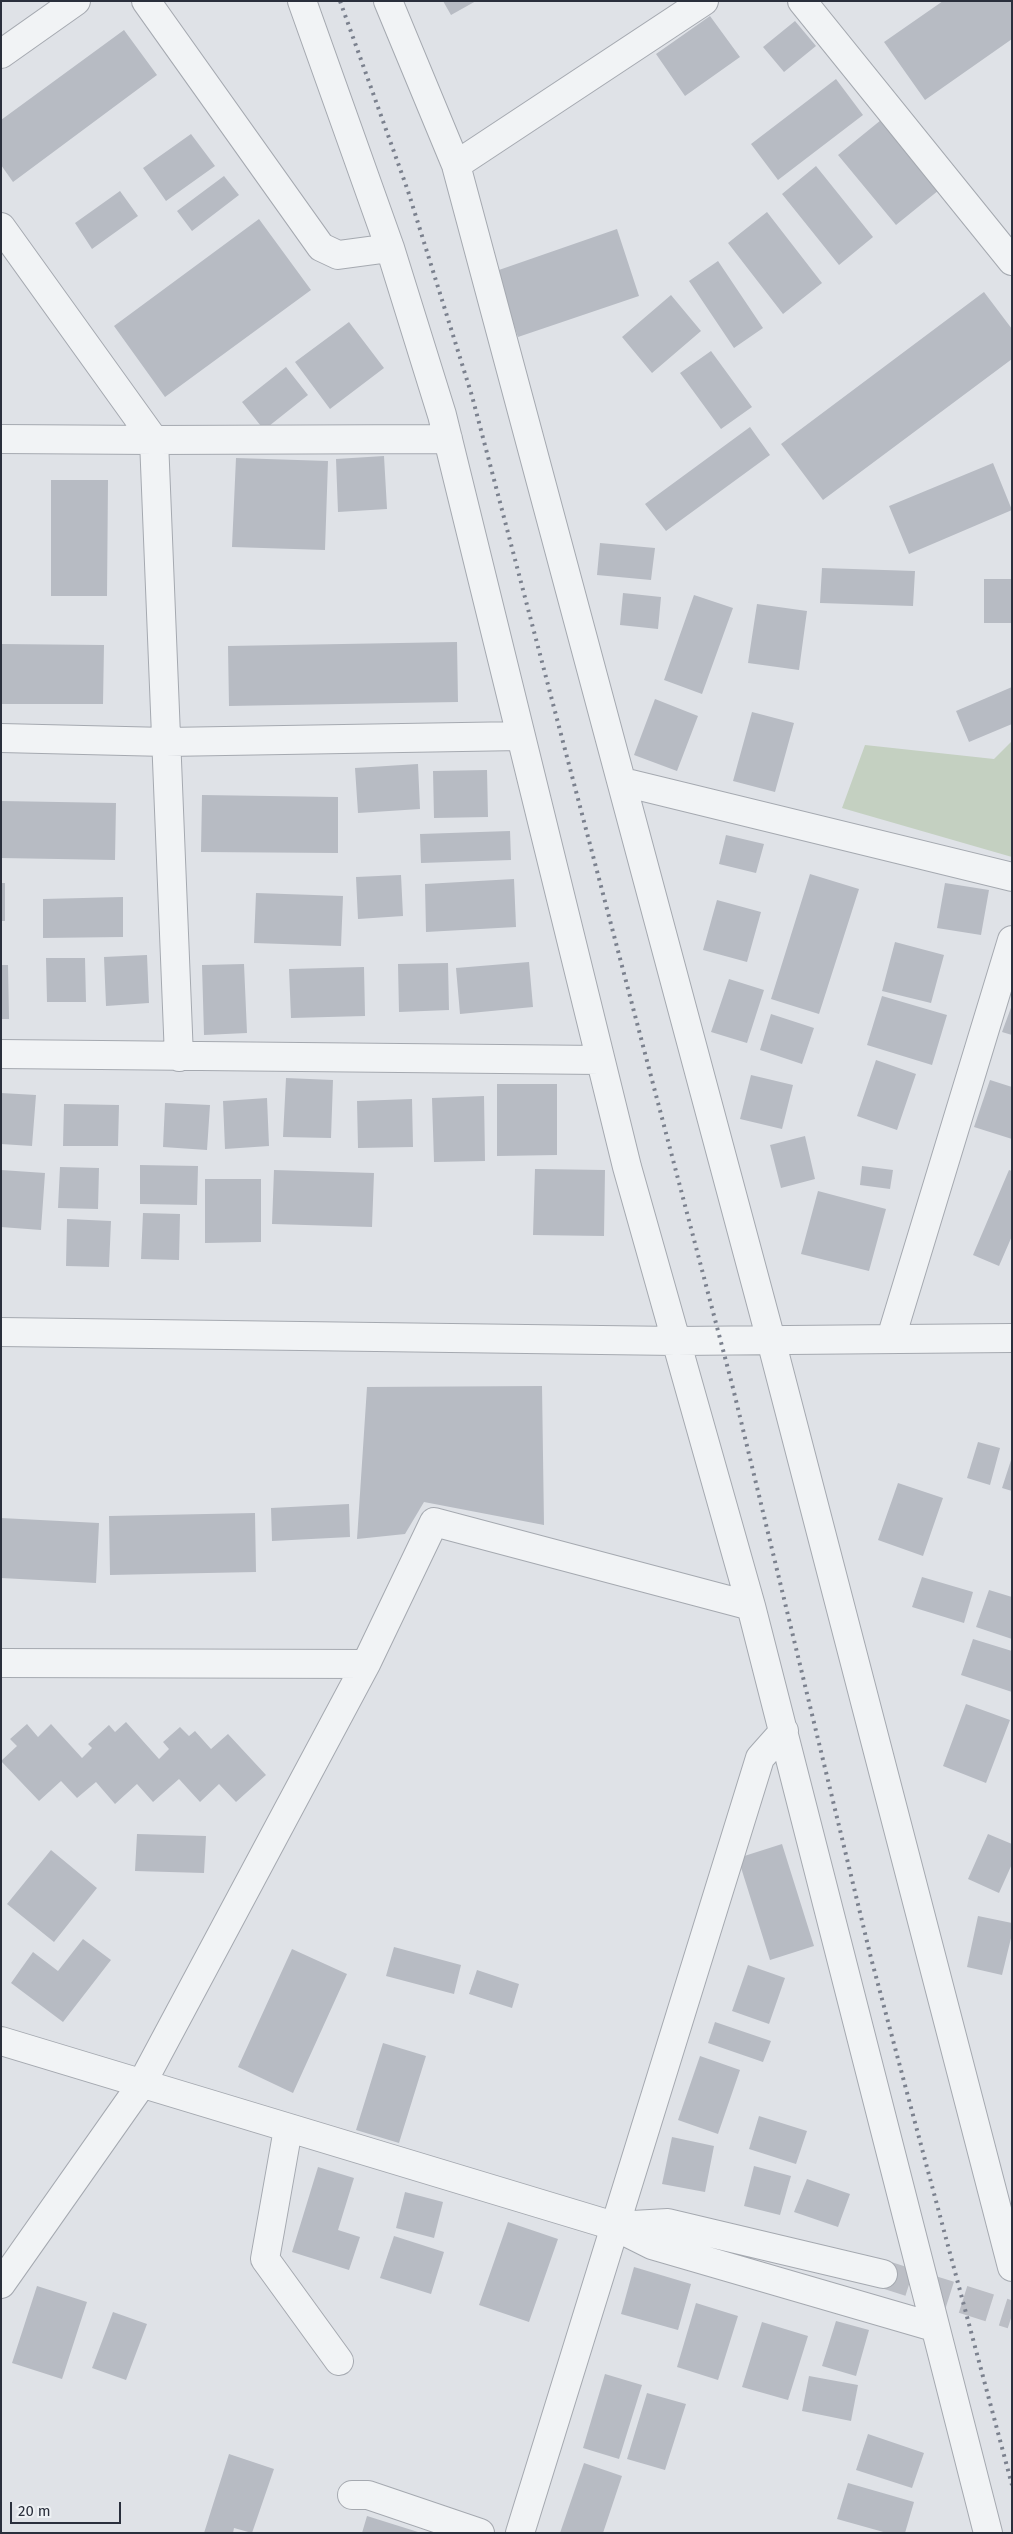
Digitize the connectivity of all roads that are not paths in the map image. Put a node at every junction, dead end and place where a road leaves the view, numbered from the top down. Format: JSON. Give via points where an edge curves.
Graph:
{"nodes":[{"id":1,"x":76,"y":1,"type":"edge"},
{"id":2,"x":146,"y":1,"type":"edge"},
{"id":3,"x":302,"y":1,"type":"edge"},
{"id":4,"x":388,"y":1,"type":"edge"},
{"id":5,"x":704,"y":1,"type":"edge"},
{"id":6,"x":802,"y":1,"type":"edge"},
{"id":7,"x":1,"y":54,"type":"edge"},
{"id":8,"x":456,"y":165,"type":"junction"},
{"id":9,"x":1,"y":227,"type":"edge"},
{"id":10,"x":390,"y":248,"type":"junction"},
{"id":11,"x":1012,"y":261,"type":"edge"},
{"id":12,"x":1,"y":439,"type":"edge"},
{"id":13,"x":448,"y":439,"type":"junction"},
{"id":14,"x":154,"y":440,"type":"junction"},
{"id":15,"x":521,"y":736,"type":"junction"},
{"id":16,"x":1,"y":738,"type":"edge"},
{"id":17,"x":166,"y":742,"type":"junction"},
{"id":18,"x":623,"y":782,"type":"junction"},
{"id":19,"x":1012,"y":877,"type":"edge"},
{"id":20,"x":1012,"y":940,"type":"edge"},
{"id":21,"x":1,"y":1054,"type":"edge"},
{"id":22,"x":179,"y":1056,"type":"junction"},
{"id":23,"x":600,"y":1060,"type":"junction"},
{"id":24,"x":1,"y":1332,"type":"edge"},
{"id":25,"x":891,"y":1338,"type":"junction"},
{"id":26,"x":1012,"y":1338,"type":"edge"},
{"id":27,"x":771,"y":1340,"type":"junction"},
{"id":28,"x":676,"y":1341,"type":"junction"},
{"id":29,"x":752,"y":1606,"type":"junction"},
{"id":30,"x":1,"y":1663,"type":"edge"},
{"id":31,"x":366,"y":1664,"type":"junction"},
{"id":32,"x":784,"y":1732,"type":"junction"},
{"id":33,"x":1,"y":2042,"type":"edge"},
{"id":34,"x":141,"y":2085,"type":"junction"},
{"id":35,"x":288,"y":2129,"type":"junction"},
{"id":36,"x":614,"y":2226,"type":"junction"},
{"id":37,"x":1012,"y":2268,"type":"edge"},
{"id":38,"x":883,"y":2274,"type":"tunnel mouth"},
{"id":39,"x":1,"y":2284,"type":"edge"},
{"id":40,"x":934,"y":2327,"type":"junction"},
{"id":41,"x":339,"y":2361,"type":"dead end"},
{"id":42,"x":352,"y":2495,"type":"dead end"},
{"id":43,"x":480,"y":2533,"type":"edge"},
{"id":44,"x":520,"y":2533,"type":"edge"},
{"id":45,"x":988,"y":2533,"type":"edge"}],
"edges":[{"from":1,"to":7,"type":"street"},
{"from":2,"to":10,"type":"street","via":[[321,247],[338,255]]},
{"from":3,"to":10,"type":"street"},
{"from":4,"to":8,"type":"street"},
{"from":5,"to":8,"type":"street"},
{"from":6,"to":11,"type":"street"},
{"from":8,"to":18,"type":"street"},
{"from":9,"to":14,"type":"street"},
{"from":10,"to":13,"type":"street"},
{"from":12,"to":14,"type":"street"},
{"from":13,"to":14,"type":"street"},
{"from":13,"to":15,"type":"street"},
{"from":14,"to":17,"type":"street"},
{"from":15,"to":17,"type":"street"},
{"from":15,"to":23,"type":"street"},
{"from":16,"to":17,"type":"street"},
{"from":17,"to":22,"type":"street"},
{"from":18,"to":19,"type":"street"},
{"from":18,"to":27,"type":"street"},
{"from":20,"to":25,"type":"street"},
{"from":21,"to":22,"type":"street"},
{"from":22,"to":23,"type":"street"},
{"from":23,"to":28,"type":"street"},
{"from":24,"to":28,"type":"street"},
{"from":25,"to":26,"type":"street"},
{"from":25,"to":27,"type":"street"},
{"from":27,"to":28,"type":"street"},
{"from":27,"to":37,"type":"street"},
{"from":28,"to":29,"type":"street"},
{"from":29,"to":31,"type":"street","via":[[434,1522]]},
{"from":29,"to":32,"type":"street"},
{"from":30,"to":31,"type":"street"},
{"from":31,"to":34,"type":"street"},
{"from":32,"to":36,"type":"street","via":[[760,1758]]},
{"from":32,"to":40,"type":"street"},
{"from":33,"to":34,"type":"street"},
{"from":34,"to":35,"type":"street"},
{"from":34,"to":39,"type":"street"},
{"from":35,"to":36,"type":"street"},
{"from":35,"to":41,"type":"street","via":[[265,2259]]},
{"from":36,"to":38,"type":"street","via":[[668,2223]]},
{"from":36,"to":40,"type":"street","via":[[652,2245]]},
{"from":36,"to":44,"type":"street"},
{"from":40,"to":45,"type":"street"},
{"from":42,"to":43,"type":"street","via":[[368,2495]]}]}
